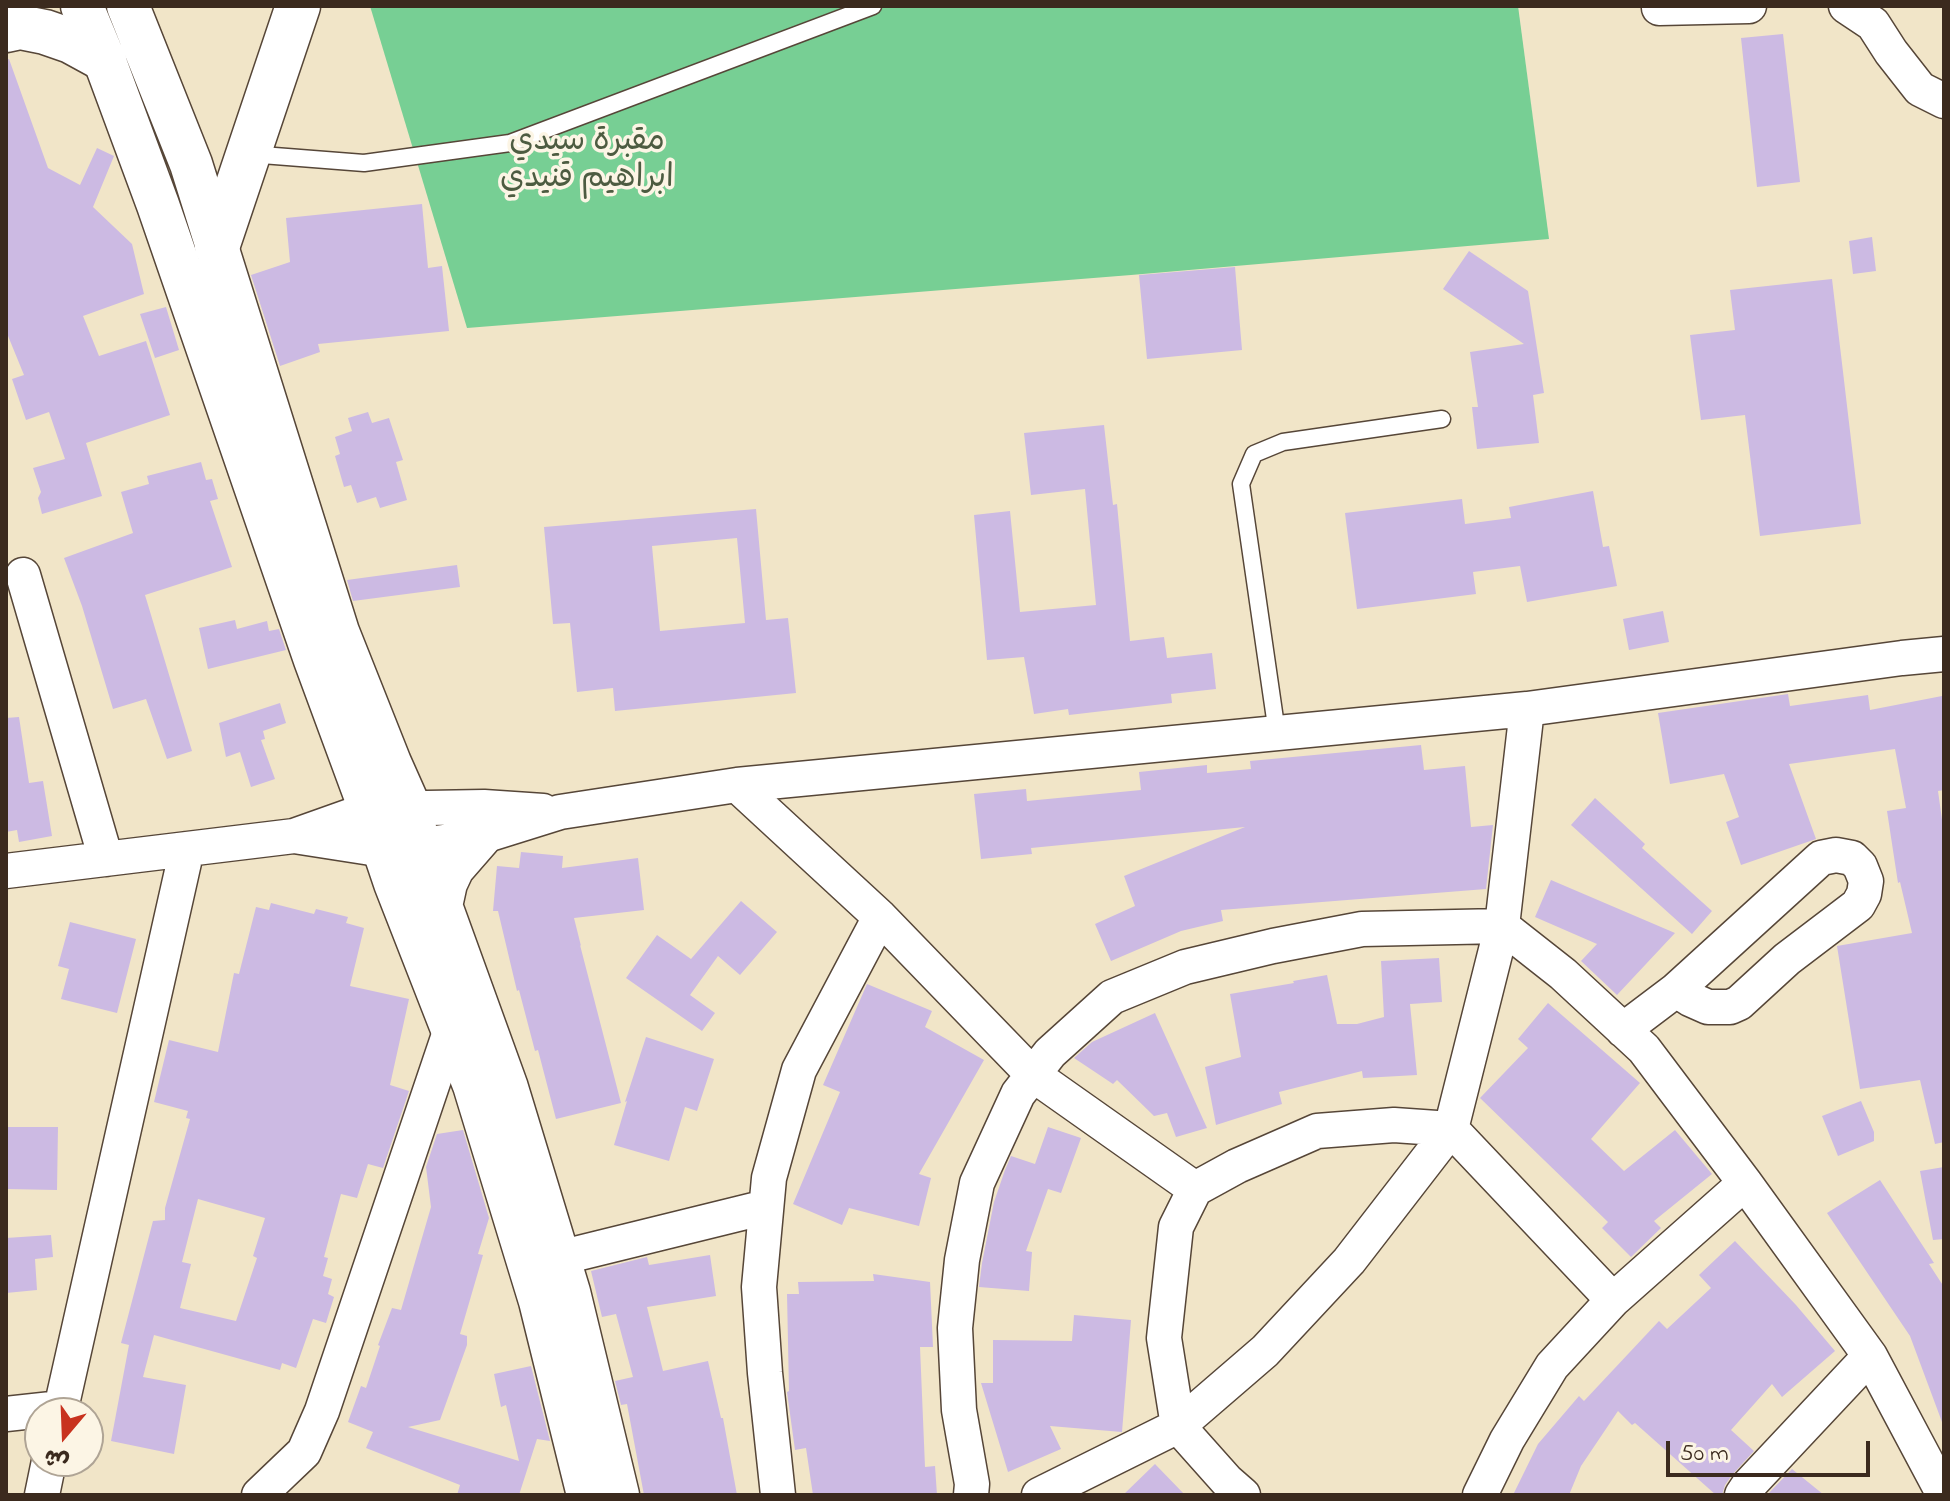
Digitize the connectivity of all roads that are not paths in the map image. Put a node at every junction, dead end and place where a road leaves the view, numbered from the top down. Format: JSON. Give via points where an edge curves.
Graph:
{"nodes":[{"id":1,"x":82,"y":6,"type":"edge"},
{"id":2,"x":128,"y":6,"type":"edge"},
{"id":3,"x":298,"y":6,"type":"edge"},
{"id":4,"x":873,"y":6,"type":"edge"},
{"id":5,"x":1749,"y":6,"type":"edge"},
{"id":6,"x":1846,"y":6,"type":"edge"},
{"id":7,"x":1659,"y":8,"type":"dead end"},
{"id":8,"x":6,"y":30,"type":"edge"},
{"id":9,"x":104,"y":59,"type":"junction"},
{"id":10,"x":1944,"y":101,"type":"edge"},
{"id":11,"x":248,"y":154,"type":"junction"},
{"id":12,"x":220,"y":257,"type":"junction"},
{"id":13,"x":183,"y":277,"type":"junction"},
{"id":14,"x":1442,"y":419,"type":"dead end"},
{"id":15,"x":23,"y":575,"type":"dead end"},
{"id":16,"x":1944,"y":654,"type":"edge"},
{"id":17,"x":1527,"y":709,"type":"junction"},
{"id":18,"x":1277,"y":733,"type":"junction"},
{"id":19,"x":737,"y":785,"type":"junction"},
{"id":20,"x":560,"y":812,"type":"junction"},
{"id":21,"x":396,"y":828,"type":"junction"},
{"id":22,"x":480,"y":837,"type":"junction"},
{"id":23,"x":187,"y":849,"type":"junction"},
{"id":24,"x":106,"y":859,"type":"junction"},
{"id":25,"x":6,"y":871,"type":"edge"},
{"id":26,"x":441,"y":906,"type":"junction"},
{"id":27,"x":880,"y":917,"type":"junction"},
{"id":28,"x":1502,"y":926,"type":"junction"},
{"id":29,"x":1676,"y":990,"type":"junction"},
{"id":30,"x":452,"y":1026,"type":"junction"},
{"id":31,"x":1623,"y":1030,"type":"junction"},
{"id":32,"x":1032,"y":1074,"type":"junction"},
{"id":33,"x":1451,"y":1129,"type":"junction"},
{"id":34,"x":1745,"y":1183,"type":"junction"},
{"id":35,"x":1195,"y":1189,"type":"junction"},
{"id":36,"x":766,"y":1207,"type":"junction"},
{"id":37,"x":559,"y":1258,"type":"junction"},
{"id":38,"x":1613,"y":1300,"type":"junction"},
{"id":39,"x":1870,"y":1356,"type":"junction"},
{"id":40,"x":64,"y":1397,"type":"edge"},
{"id":41,"x":1178,"y":1426,"type":"junction"},
{"id":42,"x":259,"y":1495,"type":"edge"},
{"id":43,"x":588,"y":1495,"type":"edge"},
{"id":44,"x":618,"y":1495,"type":"edge"},
{"id":45,"x":778,"y":1495,"type":"edge"},
{"id":46,"x":971,"y":1495,"type":"edge"},
{"id":47,"x":1039,"y":1495,"type":"edge"},
{"id":48,"x":1243,"y":1495,"type":"edge"},
{"id":49,"x":1480,"y":1495,"type":"edge"},
{"id":50,"x":1742,"y":1495,"type":"edge"},
{"id":51,"x":1944,"y":1495,"type":"edge"}],
"edges":[{"from":1,"to":9,"type":"street"},
{"from":2,"to":12,"type":"street","via":[[191,164]]},
{"from":3,"to":11,"type":"main road"},
{"from":4,"to":11,"type":"lane","via":[[510,143],[364,163]]},
{"from":5,"to":7,"type":"street"},
{"from":6,"to":10,"type":"street","via":[[1873,24],[1920,89]]},
{"from":8,"to":9,"type":"main road","via":[[45,32]]},
{"from":9,"to":13,"type":"street"},
{"from":11,"to":12,"type":"main road"},
{"from":12,"to":13,"type":"street"},
{"from":12,"to":21,"type":"street"},
{"from":13,"to":21,"type":"street","via":[[315,660]]},
{"from":14,"to":18,"type":"lane","via":[[1283,442],[1254,454],[1241,484]]},
{"from":15,"to":24,"type":"street"},
{"from":16,"to":17,"type":"street"},
{"from":17,"to":18,"type":"street"},
{"from":17,"to":28,"type":"street"},
{"from":18,"to":19,"type":"street"},
{"from":19,"to":20,"type":"street"},
{"from":19,"to":27,"type":"street"},
{"from":20,"to":21,"type":"street","via":[[484,807]]},
{"from":20,"to":22,"type":"street"},
{"from":21,"to":22,"type":"street"},
{"from":21,"to":23,"type":"street"},
{"from":21,"to":26,"type":"street"},
{"from":21,"to":30,"type":"street"},
{"from":22,"to":26,"type":"street","via":[[453,868]]},
{"from":23,"to":24,"type":"street"},
{"from":23,"to":40,"type":"street"},
{"from":24,"to":25,"type":"street"},
{"from":26,"to":37,"type":"street","via":[[507,1088]]},
{"from":27,"to":32,"type":"street"},
{"from":27,"to":36,"type":"street","via":[[799,1070]]},
{"from":28,"to":31,"type":"street"},
{"from":28,"to":32,"type":"street","via":[[1362,929],[1185,967],[1112,997]]},
{"from":28,"to":33,"type":"street"},
{"from":29,"to":29,"type":"street","via":[[1821,858],[1852,858],[1860,866],[1866,881],[1858,905],[1739,1003],[1708,1007]]},
{"from":29,"to":31,"type":"street"},
{"from":30,"to":42,"type":"street","via":[[322,1411],[304,1452]]},
{"from":30,"to":43,"type":"street","via":[[540,1301]]},
{"from":31,"to":34,"type":"street","via":[[1644,1049]]},
{"from":32,"to":35,"type":"street"},
{"from":32,"to":46,"type":"street","via":[[977,1183],[962,1260],[955,1328]]},
{"from":33,"to":35,"type":"street","via":[[1394,1125],[1317,1131]]},
{"from":33,"to":38,"type":"street"},
{"from":33,"to":41,"type":"street","via":[[1349,1261],[1265,1351]]},
{"from":34,"to":38,"type":"street"},
{"from":34,"to":39,"type":"street"},
{"from":35,"to":41,"type":"street","via":[[1176,1227],[1164,1338]]},
{"from":36,"to":37,"type":"street"},
{"from":36,"to":45,"type":"street","via":[[759,1287]]},
{"from":37,"to":44,"type":"street"},
{"from":38,"to":49,"type":"street","via":[[1552,1366]]},
{"from":39,"to":50,"type":"street"},
{"from":39,"to":51,"type":"street"},
{"from":41,"to":47,"type":"street"},
{"from":41,"to":48,"type":"street"}]}
